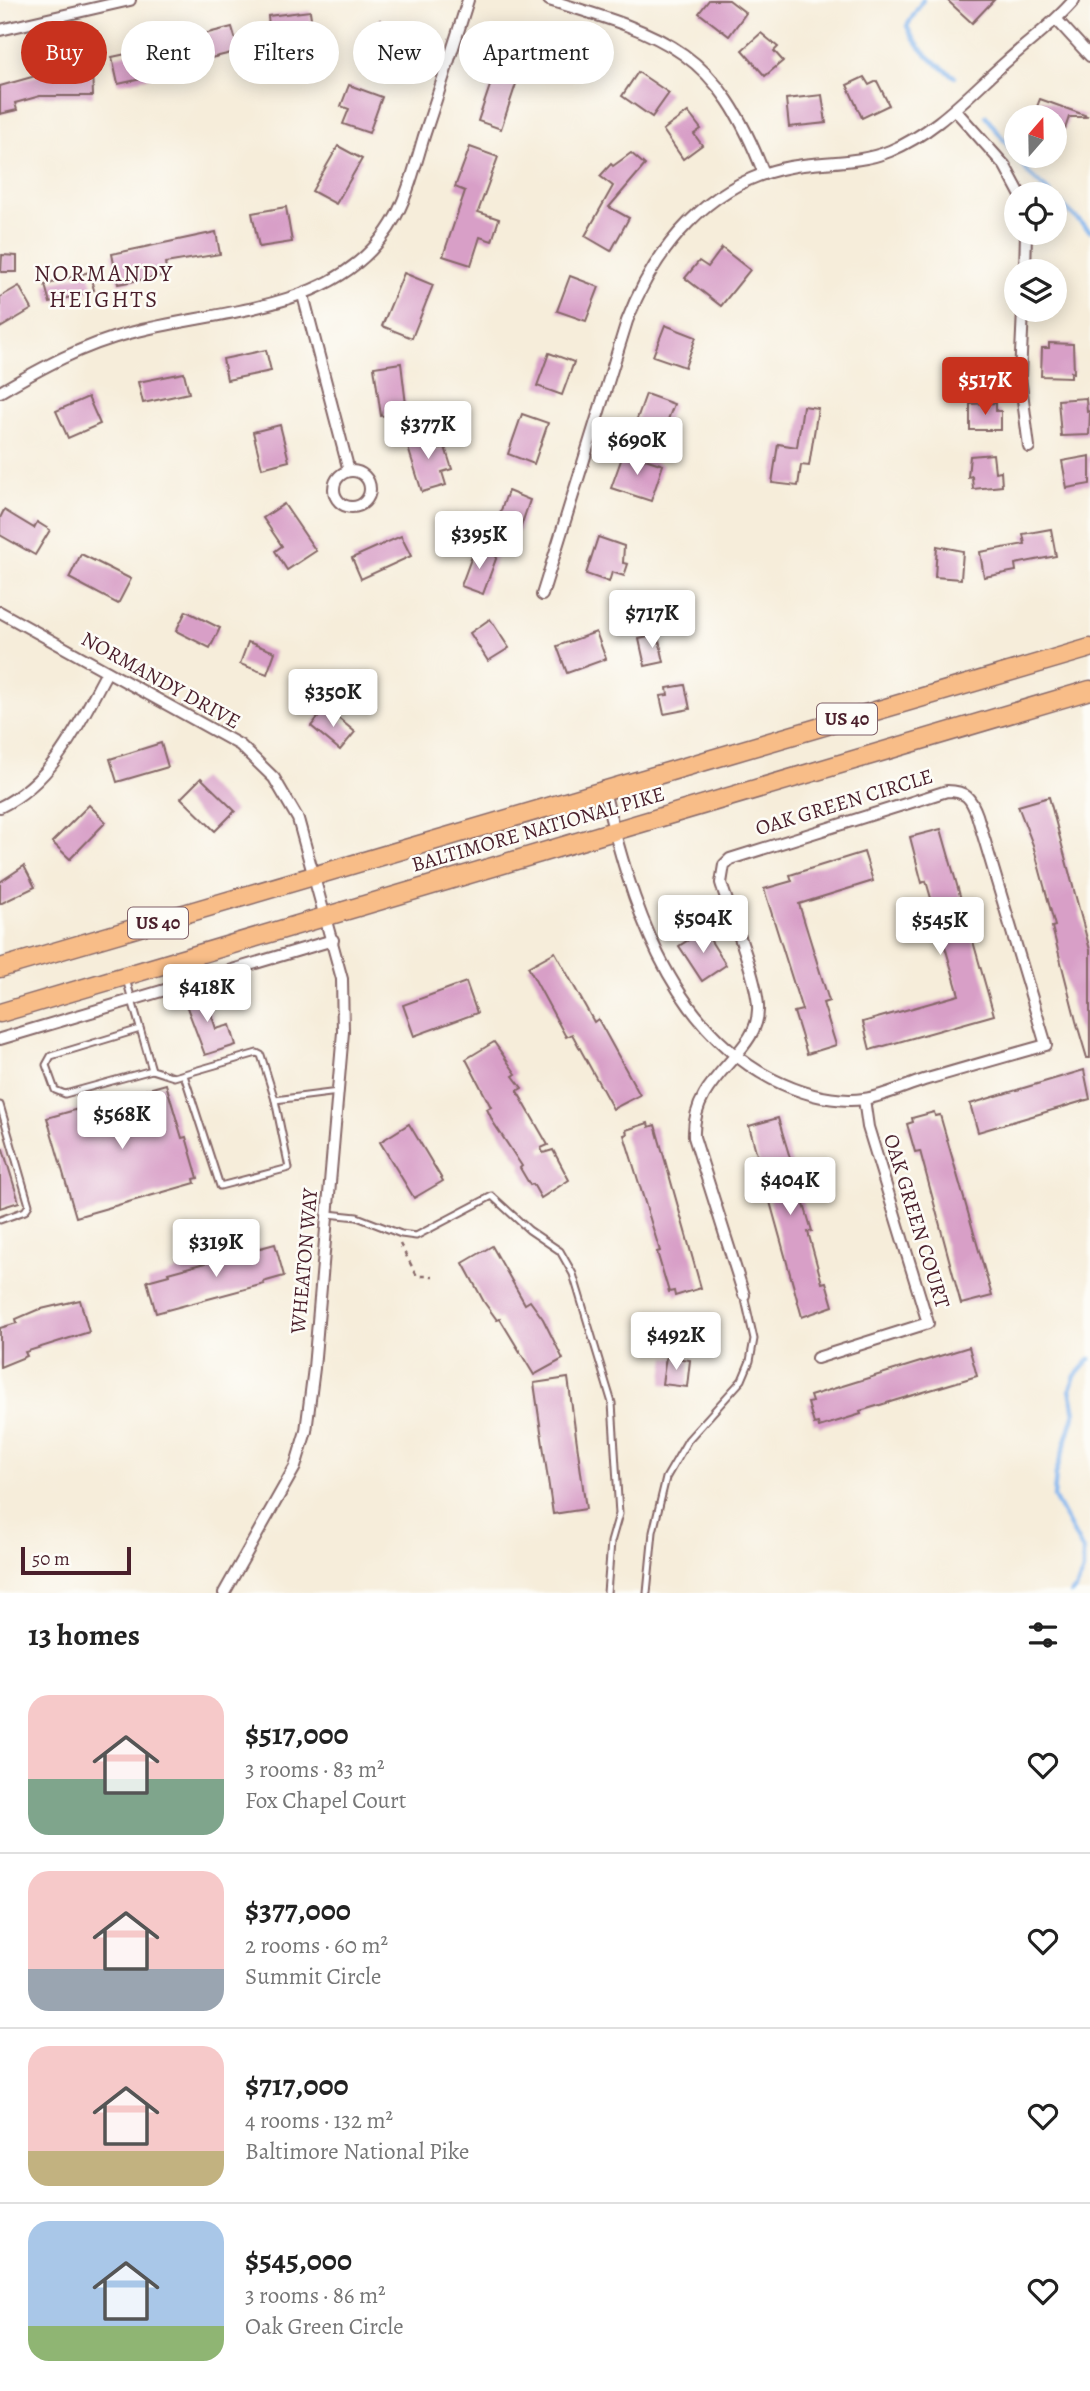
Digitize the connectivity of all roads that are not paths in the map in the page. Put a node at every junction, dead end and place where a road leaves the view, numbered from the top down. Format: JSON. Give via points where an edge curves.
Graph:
{"nodes":[{"id":1,"x":130,"y":0,"type":"edge"},
{"id":2,"x":468,"y":0,"type":"edge"},
{"id":3,"x":549,"y":0,"type":"edge"},
{"id":4,"x":1073,"y":0,"type":"edge"},
{"id":5,"x":1057,"y":20,"type":"junction"},
{"id":6,"x":0,"y":30,"type":"edge"},
{"id":7,"x":1090,"y":56,"type":"edge"},
{"id":8,"x":956,"y":111,"type":"junction"},
{"id":9,"x":764,"y":174,"type":"junction"},
{"id":10,"x":1014,"y":182,"type":"edge"},
{"id":11,"x":303,"y":295,"type":"junction"},
{"id":12,"x":1022,"y":322,"type":"edge"},
{"id":13,"x":0,"y":392,"type":"edge"},
{"id":14,"x":1029,"y":447,"type":"dead end"},
{"id":15,"x":349,"y":471,"type":"dead end"},
{"id":16,"x":542,"y":595,"type":"dead end"},
{"id":17,"x":0,"y":612,"type":"edge"},
{"id":18,"x":1090,"y":648,"type":"edge"},
{"id":19,"x":107,"y":672,"type":"junction"},
{"id":20,"x":1090,"y":690,"type":"edge"},
{"id":21,"x":604,"y":791,"type":"junction"},
{"id":22,"x":0,"y":807,"type":"edge"},
{"id":23,"x":614,"y":830,"type":"junction"},
{"id":24,"x":316,"y":877,"type":"junction"},
{"id":25,"x":326,"y":915,"type":"junction"},
{"id":26,"x":333,"y":940,"type":"junction"},
{"id":27,"x":0,"y":968,"type":"edge"},
{"id":28,"x":125,"y":976,"type":"junction"},
{"id":29,"x":132,"y":1000,"type":"junction"},
{"id":30,"x":0,"y":1013,"type":"edge"},
{"id":31,"x":140,"y":1029,"type":"junction"},
{"id":32,"x":0,"y":1039,"type":"edge"},
{"id":33,"x":736,"y":1055,"type":"junction"},
{"id":34,"x":152,"y":1069,"type":"junction"},
{"id":35,"x":184,"y":1075,"type":"junction"},
{"id":36,"x":338,"y":1092,"type":"junction"},
{"id":37,"x":864,"y":1099,"type":"junction"},
{"id":38,"x":275,"y":1100,"type":"junction"},
{"id":39,"x":0,"y":1105,"type":"edge"},
{"id":40,"x":328,"y":1214,"type":"junction"},
{"id":41,"x":0,"y":1220,"type":"edge"},
{"id":42,"x":744,"y":1295,"type":"joint"},
{"id":43,"x":817,"y":1358,"type":"dead end"},
{"id":44,"x":224,"y":1593,"type":"edge"},
{"id":45,"x":607,"y":1593,"type":"edge"},
{"id":46,"x":647,"y":1593,"type":"edge"}],
"edges":[{"from":1,"to":6,"type":"street"},
{"from":2,"to":11,"type":"street","via":[[396,217],[363,259],[338,279]]},
{"from":3,"to":9,"type":"street","via":[[629,24],[680,51],[724,93],[741,118]]},
{"from":4,"to":5,"type":"street"},
{"from":5,"to":7,"type":"street"},
{"from":5,"to":8,"type":"street"},
{"from":8,"to":9,"type":"street","via":[[888,152]]},
{"from":8,"to":10,"type":"street"},
{"from":9,"to":16,"type":"street","via":[[707,206],[676,234],[639,289]]},
{"from":11,"to":13,"type":"street","via":[[129,333],[82,349]]},
{"from":11,"to":15,"type":"street"},
{"from":12,"to":14,"type":"street","via":[[1020,376]]},
{"from":17,"to":19,"type":"street","name":"NORMANDY DRIVE"},
{"from":18,"to":21,"type":"main road","name":"BALTIMORE NATIONAL PIKE","number":"US 40"},
{"from":19,"to":22,"type":"street","via":[[49,770]]},
{"from":19,"to":24,"type":"street","name":"NORMANDY DRIVE","via":[[218,731],[258,761],[287,796]]},
{"from":20,"to":23,"type":"main road","name":"BALTIMORE NATIONAL PIKE","number":"US 40"},
{"from":21,"to":23,"type":"street","name":"OAK GREEN CIRCLE"},
{"from":21,"to":24,"type":"main road","name":"BALTIMORE NATIONAL PIKE","number":"US 40"},
{"from":23,"to":25,"type":"main road","name":"BALTIMORE NATIONAL PIKE","number":"US 40"},
{"from":23,"to":33,"type":"street","name":"OAK GREEN CIRCLE","via":[[641,913],[667,973],[701,1024]]},
{"from":24,"to":25,"type":"street","name":"NORMANDY DRIVE"},
{"from":24,"to":27,"type":"main road","name":"BALTIMORE NATIONAL PIKE","number":"US 40"},
{"from":25,"to":26,"type":"street","name":"WHEATON WAY"},
{"from":25,"to":28,"type":"main road","name":"BALTIMORE NATIONAL PIKE","number":"US 40"},
{"from":26,"to":29,"type":"street"},
{"from":26,"to":36,"type":"street","name":"WHEATON WAY","via":[[344,1003]]},
{"from":28,"to":29,"type":"lane"},
{"from":28,"to":30,"type":"main road","name":"BALTIMORE NATIONAL PIKE","number":"US 40"},
{"from":29,"to":31,"type":"lane"},
{"from":29,"to":32,"type":"street"},
{"from":31,"to":34,"type":"lane"},
{"from":31,"to":34,"type":"lane","via":[[51,1056],[47,1065],[55,1090],[65,1094]]},
{"from":33,"to":37,"type":"street","name":"OAK GREEN CIRCLE","via":[[788,1087],[819,1097]]},
{"from":33,"to":37,"type":"street","name":"OAK GREEN CIRCLE","via":[[753,1030],[758,1007],[721,883],[723,865],[740,854],[957,791],[971,799],[1046,1045]]},
{"from":33,"to":42,"type":"street","via":[[701,1096],[694,1137]]},
{"from":34,"to":35,"type":"lane","via":[[174,1077]]},
{"from":35,"to":38,"type":"lane","via":[[257,1053]]},
{"from":35,"to":38,"type":"lane","via":[[220,1186],[289,1168]]},
{"from":36,"to":38,"type":"lane"},
{"from":36,"to":40,"type":"street","name":"WHEATON WAY"},
{"from":37,"to":43,"type":"street","name":"OAK GREEN COURT","via":[[868,1127],[928,1323]]},
{"from":39,"to":41,"type":"lane","via":[[29,1205]]},
{"from":40,"to":44,"type":"street","name":"WHEATON WAY","via":[[313,1379],[300,1450],[295,1467]]},
{"from":40,"to":45,"type":"lane","via":[[356,1217],[416,1236],[492,1196],[560,1251],[573,1274],[612,1403],[620,1514],[611,1542]]},
{"from":42,"to":46,"type":"lane","via":[[754,1339],[750,1361],[742,1380],[688,1440],[666,1478],[658,1498]]}]}
